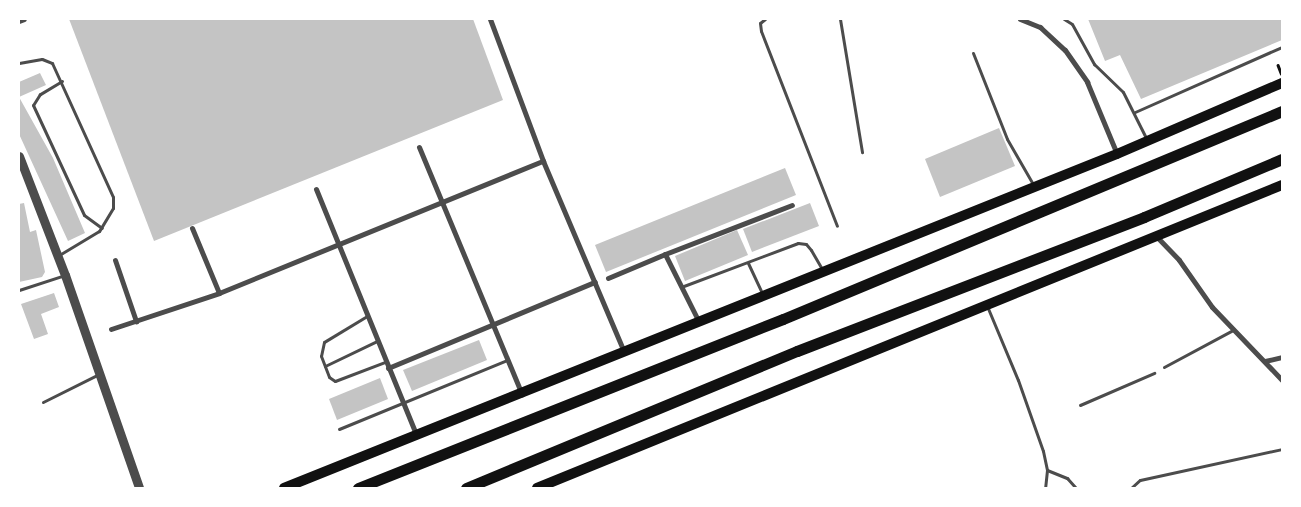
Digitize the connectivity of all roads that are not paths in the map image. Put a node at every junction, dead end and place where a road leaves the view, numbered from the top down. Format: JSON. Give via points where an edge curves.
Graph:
{"nodes":[{"id":1,"x":24,"y":19,"type":"edge"},
{"id":2,"x":490,"y":19,"type":"edge"},
{"id":3,"x":765,"y":19,"type":"edge"},
{"id":4,"x":840,"y":19,"type":"edge"},
{"id":5,"x":1020,"y":19,"type":"edge"},
{"id":6,"x":1064,"y":19,"type":"edge"},
{"id":7,"x":19,"y":21,"type":"edge"},
{"id":8,"x":1282,"y":47,"type":"edge"},
{"id":9,"x":973,"y":53,"type":"dead end"},
{"id":10,"x":19,"y":63,"type":"edge"},
{"id":11,"x":62,"y":81,"type":"junction"},
{"id":12,"x":1282,"y":84,"type":"edge"},
{"id":13,"x":1282,"y":111,"type":"edge"},
{"id":14,"x":1135,"y":112,"type":"junction"},
{"id":15,"x":1147,"y":141,"type":"junction"},
{"id":16,"x":419,"y":147,"type":"dead end"},
{"id":17,"x":862,"y":152,"type":"dead end"},
{"id":18,"x":1117,"y":154,"type":"junction"},
{"id":19,"x":19,"y":156,"type":"edge"},
{"id":20,"x":1282,"y":159,"type":"edge"},
{"id":21,"x":543,"y":161,"type":"junction"},
{"id":22,"x":1282,"y":185,"type":"edge"},
{"id":23,"x":1034,"y":187,"type":"junction"},
{"id":24,"x":316,"y":189,"type":"dead end"},
{"id":25,"x":442,"y":203,"type":"junction"},
{"id":26,"x":792,"y":205,"type":"dead end"},
{"id":27,"x":837,"y":226,"type":"dead end"},
{"id":28,"x":102,"y":228,"type":"junction"},
{"id":29,"x":192,"y":228,"type":"dead end"},
{"id":30,"x":1156,"y":236,"type":"junction"},
{"id":31,"x":338,"y":245,"type":"junction"},
{"id":32,"x":665,"y":254,"type":"junction"},
{"id":33,"x":58,"y":256,"type":"junction"},
{"id":34,"x":115,"y":260,"type":"dead end"},
{"id":35,"x":748,"y":263,"type":"junction"},
{"id":36,"x":823,"y":272,"type":"junction"},
{"id":37,"x":65,"y":275,"type":"junction"},
{"id":38,"x":608,"y":278,"type":"dead end"},
{"id":39,"x":596,"y":282,"type":"junction"},
{"id":40,"x":680,"y":287,"type":"junction"},
{"id":41,"x":19,"y":290,"type":"edge"},
{"id":42,"x":219,"y":294,"type":"junction"},
{"id":43,"x":764,"y":296,"type":"junction"},
{"id":44,"x":986,"y":306,"type":"junction"},
{"id":45,"x":367,"y":316,"type":"junction"},
{"id":46,"x":136,"y":322,"type":"junction"},
{"id":47,"x":699,"y":322,"type":"junction"},
{"id":48,"x":493,"y":324,"type":"junction"},
{"id":49,"x":111,"y":329,"type":"dead end"},
{"id":50,"x":1233,"y":330,"type":"junction"},
{"id":51,"x":377,"y":341,"type":"junction"},
{"id":52,"x":624,"y":352,"type":"junction"},
{"id":53,"x":1282,"y":357,"type":"edge"},
{"id":54,"x":508,"y":360,"type":"junction"},
{"id":55,"x":1265,"y":362,"type":"junction"},
{"id":56,"x":386,"y":365,"type":"junction"},
{"id":57,"x":325,"y":366,"type":"junction"},
{"id":58,"x":1164,"y":367,"type":"dead end"},
{"id":59,"x":1154,"y":373,"type":"dead end"},
{"id":60,"x":99,"y":374,"type":"junction"},
{"id":61,"x":1282,"y":380,"type":"edge"},
{"id":62,"x":522,"y":394,"type":"junction"},
{"id":63,"x":43,"y":402,"type":"dead end"},
{"id":64,"x":403,"y":404,"type":"junction"},
{"id":65,"x":1080,"y":405,"type":"dead end"},
{"id":66,"x":339,"y":430,"type":"dead end"},
{"id":67,"x":416,"y":436,"type":"junction"},
{"id":68,"x":1282,"y":449,"type":"edge"},
{"id":69,"x":1047,"y":470,"type":"junction"},
{"id":70,"x":140,"y":488,"type":"edge"},
{"id":71,"x":284,"y":488,"type":"edge"},
{"id":72,"x":358,"y":488,"type":"edge"},
{"id":73,"x":466,"y":488,"type":"edge"},
{"id":74,"x":537,"y":488,"type":"edge"},
{"id":75,"x":1045,"y":488,"type":"edge"},
{"id":76,"x":1076,"y":488,"type":"edge"},
{"id":77,"x":1131,"y":488,"type":"edge"}],
"edges":[{"from":1,"to":7,"type":"street"},
{"from":2,"to":21,"type":"street"},
{"from":3,"to":27,"type":"lane","via":[[760,23],[760,31]]},
{"from":4,"to":17,"type":"lane"},
{"from":5,"to":18,"type":"street","via":[[1040,28],[1065,50],[1087,82]]},
{"from":6,"to":14,"type":"lane","via":[[1072,24],[1094,64],[1123,92]]},
{"from":8,"to":14,"type":"lane"},
{"from":9,"to":23,"type":"lane","via":[[1007,139]]},
{"from":10,"to":11,"type":"lane","via":[[42,59],[52,62]]},
{"from":11,"to":28,"type":"lane","via":[[113,198],[113,208]]},
{"from":11,"to":28,"type":"lane","via":[[40,94],[33,104],[84,215]]},
{"from":12,"to":15,"type":"main road"},
{"from":13,"to":72,"type":"highway","via":[[783,319]]},
{"from":14,"to":15,"type":"lane"},
{"from":15,"to":18,"type":"main road"},
{"from":16,"to":25,"type":"street"},
{"from":18,"to":23,"type":"main road"},
{"from":19,"to":33,"type":"street"},
{"from":20,"to":73,"type":"highway","via":[[1144,217],[797,351]]},
{"from":21,"to":25,"type":"street"},
{"from":21,"to":39,"type":"street"},
{"from":22,"to":30,"type":"main road"},
{"from":23,"to":36,"type":"main road"},
{"from":24,"to":31,"type":"street"},
{"from":25,"to":31,"type":"street"},
{"from":25,"to":48,"type":"street"},
{"from":26,"to":32,"type":"street"},
{"from":28,"to":33,"type":"lane"},
{"from":29,"to":42,"type":"street"},
{"from":30,"to":44,"type":"main road"},
{"from":30,"to":50,"type":"street"},
{"from":31,"to":42,"type":"street"},
{"from":31,"to":45,"type":"street"},
{"from":32,"to":38,"type":"street"},
{"from":32,"to":40,"type":"street"},
{"from":33,"to":37,"type":"street"},
{"from":34,"to":46,"type":"street"},
{"from":35,"to":36,"type":"lane","via":[[798,243],[806,244],[816,254]]},
{"from":35,"to":40,"type":"lane"},
{"from":35,"to":43,"type":"lane"},
{"from":36,"to":43,"type":"main road"},
{"from":37,"to":41,"type":"lane"},
{"from":37,"to":60,"type":"street"},
{"from":39,"to":48,"type":"street"},
{"from":39,"to":52,"type":"street"},
{"from":40,"to":47,"type":"street"},
{"from":42,"to":46,"type":"street"},
{"from":43,"to":47,"type":"main road"},
{"from":44,"to":69,"type":"lane","via":[[1018,380]]},
{"from":44,"to":74,"type":"main road"},
{"from":45,"to":51,"type":"street"},
{"from":45,"to":57,"type":"lane","via":[[324,342],[321,356]]},
{"from":46,"to":49,"type":"street"},
{"from":47,"to":52,"type":"main road"},
{"from":48,"to":54,"type":"street"},
{"from":48,"to":56,"type":"street"},
{"from":50,"to":55,"type":"street"},
{"from":50,"to":58,"type":"lane"},
{"from":51,"to":56,"type":"street"},
{"from":51,"to":57,"type":"lane"},
{"from":52,"to":62,"type":"main road"},
{"from":53,"to":55,"type":"street"},
{"from":54,"to":62,"type":"street"},
{"from":54,"to":64,"type":"lane"},
{"from":55,"to":61,"type":"street"},
{"from":56,"to":57,"type":"lane","via":[[335,382]]},
{"from":56,"to":64,"type":"street"},
{"from":59,"to":65,"type":"lane"},
{"from":60,"to":63,"type":"lane"},
{"from":60,"to":70,"type":"street"},
{"from":62,"to":67,"type":"main road"},
{"from":64,"to":66,"type":"lane"},
{"from":64,"to":67,"type":"street"},
{"from":67,"to":71,"type":"main road"},
{"from":68,"to":77,"type":"lane","via":[[1140,480]]},
{"from":69,"to":75,"type":"lane"},
{"from":69,"to":76,"type":"lane","via":[[1068,478]]}]}
